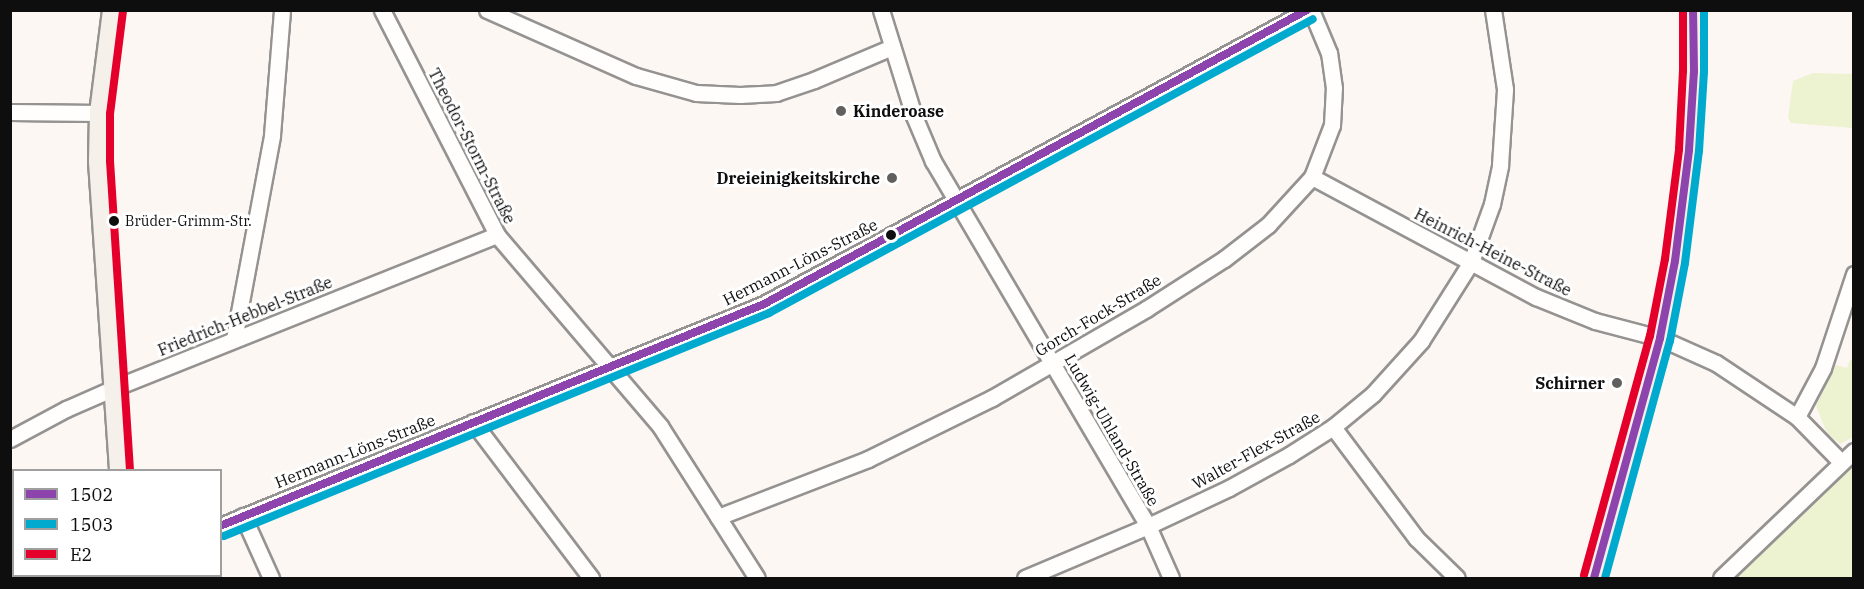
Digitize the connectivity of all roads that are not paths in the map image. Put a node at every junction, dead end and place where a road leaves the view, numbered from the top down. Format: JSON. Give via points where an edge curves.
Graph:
{"nodes":[{"id":1,"x":113,"y":10,"type":"edge"},
{"id":2,"x":282,"y":10,"type":"edge"},
{"id":3,"x":382,"y":10,"type":"edge"},
{"id":4,"x":487,"y":10,"type":"edge"},
{"id":5,"x":881,"y":10,"type":"edge"},
{"id":6,"x":1309,"y":10,"type":"edge"},
{"id":7,"x":1493,"y":10,"type":"edge"},
{"id":8,"x":1693,"y":10,"type":"edge"},
{"id":9,"x":892,"y":47,"type":"junction"},
{"id":10,"x":10,"y":112,"type":"edge"},
{"id":11,"x":100,"y":112,"type":"junction"},
{"id":12,"x":1312,"y":177,"type":"junction"},
{"id":13,"x":956,"y":201,"type":"junction"},
{"id":14,"x":496,"y":235,"type":"junction"},
{"id":15,"x":1471,"y":262,"type":"junction"},
{"id":16,"x":1854,"y":274,"type":"edge"},
{"id":17,"x":1660,"y":338,"type":"junction"},
{"id":18,"x":234,"y":339,"type":"junction"},
{"id":19,"x":1053,"y":364,"type":"junction"},
{"id":20,"x":612,"y":367,"type":"junction"},
{"id":21,"x":114,"y":388,"type":"junction"},
{"id":22,"x":1797,"y":417,"type":"junction"},
{"id":23,"x":473,"y":422,"type":"junction"},
{"id":24,"x":1333,"y":427,"type":"junction"},
{"id":25,"x":10,"y":439,"type":"edge"},
{"id":26,"x":1854,"y":451,"type":"edge"},
{"id":27,"x":1841,"y":462,"type":"junction"},
{"id":28,"x":120,"y":469,"type":"edge"},
{"id":29,"x":243,"y":516,"type":"junction"},
{"id":30,"x":718,"y":518,"type":"junction"},
{"id":31,"x":222,"y":525,"type":"edge"},
{"id":32,"x":1148,"y":526,"type":"junction"},
{"id":33,"x":271,"y":579,"type":"edge"},
{"id":34,"x":591,"y":579,"type":"edge"},
{"id":35,"x":757,"y":579,"type":"edge"},
{"id":36,"x":1025,"y":579,"type":"edge"},
{"id":37,"x":1172,"y":579,"type":"edge"},
{"id":38,"x":1457,"y":579,"type":"edge"},
{"id":39,"x":1594,"y":579,"type":"edge"},
{"id":40,"x":1721,"y":579,"type":"edge"}],
"edges":[{"from":1,"to":11,"type":"main road"},
{"from":2,"to":18,"type":"street","via":[[272,135]]},
{"from":3,"to":14,"type":"street","name":"Theodor-Storm-Straße"},
{"from":4,"to":9,"type":"street","via":[[636,75],[696,93],[776,93]]},
{"from":5,"to":9,"type":"street","name":"Ludwig-Uhland-Straße"},
{"from":6,"to":12,"type":"street","name":"Gorch-Fock-Straße","via":[[1329,53],[1334,107],[1323,153]]},
{"from":6,"to":13,"type":"street","name":"Hermann-Löns-Straße"},
{"from":7,"to":15,"type":"street","name":"Walter-Flex-Straße","via":[[1505,89],[1504,130],[1492,204]]},
{"from":8,"to":17,"type":"main road","via":[[1689,150],[1681,225]]},
{"from":9,"to":13,"type":"street","name":"Ludwig-Uhland-Straße","via":[[914,116]]},
{"from":10,"to":11,"type":"street"},
{"from":11,"to":21,"type":"main road","via":[[99,161]]},
{"from":12,"to":15,"type":"street","name":"Heinrich-Heine-Straße"},
{"from":12,"to":19,"type":"street","name":"Gorch-Fock-Straße","via":[[1268,225],[1224,259]]},
{"from":13,"to":19,"type":"street","name":"Ludwig-Uhland-Straße"},
{"from":13,"to":20,"type":"street","name":"Hermann-Löns-Straße","via":[[764,304]]},
{"from":14,"to":18,"type":"street","name":"Friedrich-Hebbel-Straße"},
{"from":14,"to":20,"type":"street","name":"Theodor-Storm-Straße"},
{"from":15,"to":17,"type":"street","name":"Heinrich-Heine-Straße","via":[[1536,297],[1595,321]]},
{"from":15,"to":24,"type":"street","name":"Walter-Flex-Straße","via":[[1400,367]]},
{"from":16,"to":22,"type":"street","via":[[1823,368]]},
{"from":17,"to":22,"type":"street","name":"Heinrich-Heine-Straße","via":[[1716,363]]},
{"from":17,"to":39,"type":"main road"},
{"from":18,"to":21,"type":"street","name":"Friedrich-Hebbel-Straße"},
{"from":19,"to":30,"type":"street","name":"Gorch-Fock-Straße","via":[[912,440]]},
{"from":19,"to":32,"type":"street","name":"Ludwig-Uhland-Straße"},
{"from":20,"to":23,"type":"street","name":"Hermann-Löns-Straße"},
{"from":20,"to":30,"type":"street","name":"Theodor-Storm-Straße","via":[[660,426]]},
{"from":21,"to":25,"type":"street","name":"Friedrich-Hebbel-Straße"},
{"from":21,"to":28,"type":"main road"},
{"from":22,"to":27,"type":"street","name":"Heinrich-Heine-Straße"},
{"from":23,"to":29,"type":"street","name":"Hermann-Löns-Straße"},
{"from":23,"to":34,"type":"street"},
{"from":24,"to":32,"type":"street","name":"Walter-Flex-Straße","via":[[1229,488]]},
{"from":24,"to":38,"type":"street","via":[[1416,538]]},
{"from":26,"to":27,"type":"street"},
{"from":27,"to":40,"type":"street"},
{"from":29,"to":31,"type":"street","name":"Hermann-Löns-Straße"},
{"from":29,"to":33,"type":"street"},
{"from":30,"to":35,"type":"street","name":"Theodor-Storm-Straße"},
{"from":32,"to":36,"type":"street","name":"Walter-Flex-Straße"},
{"from":32,"to":37,"type":"street","name":"Ludwig-Uhland-Straße"}]}
